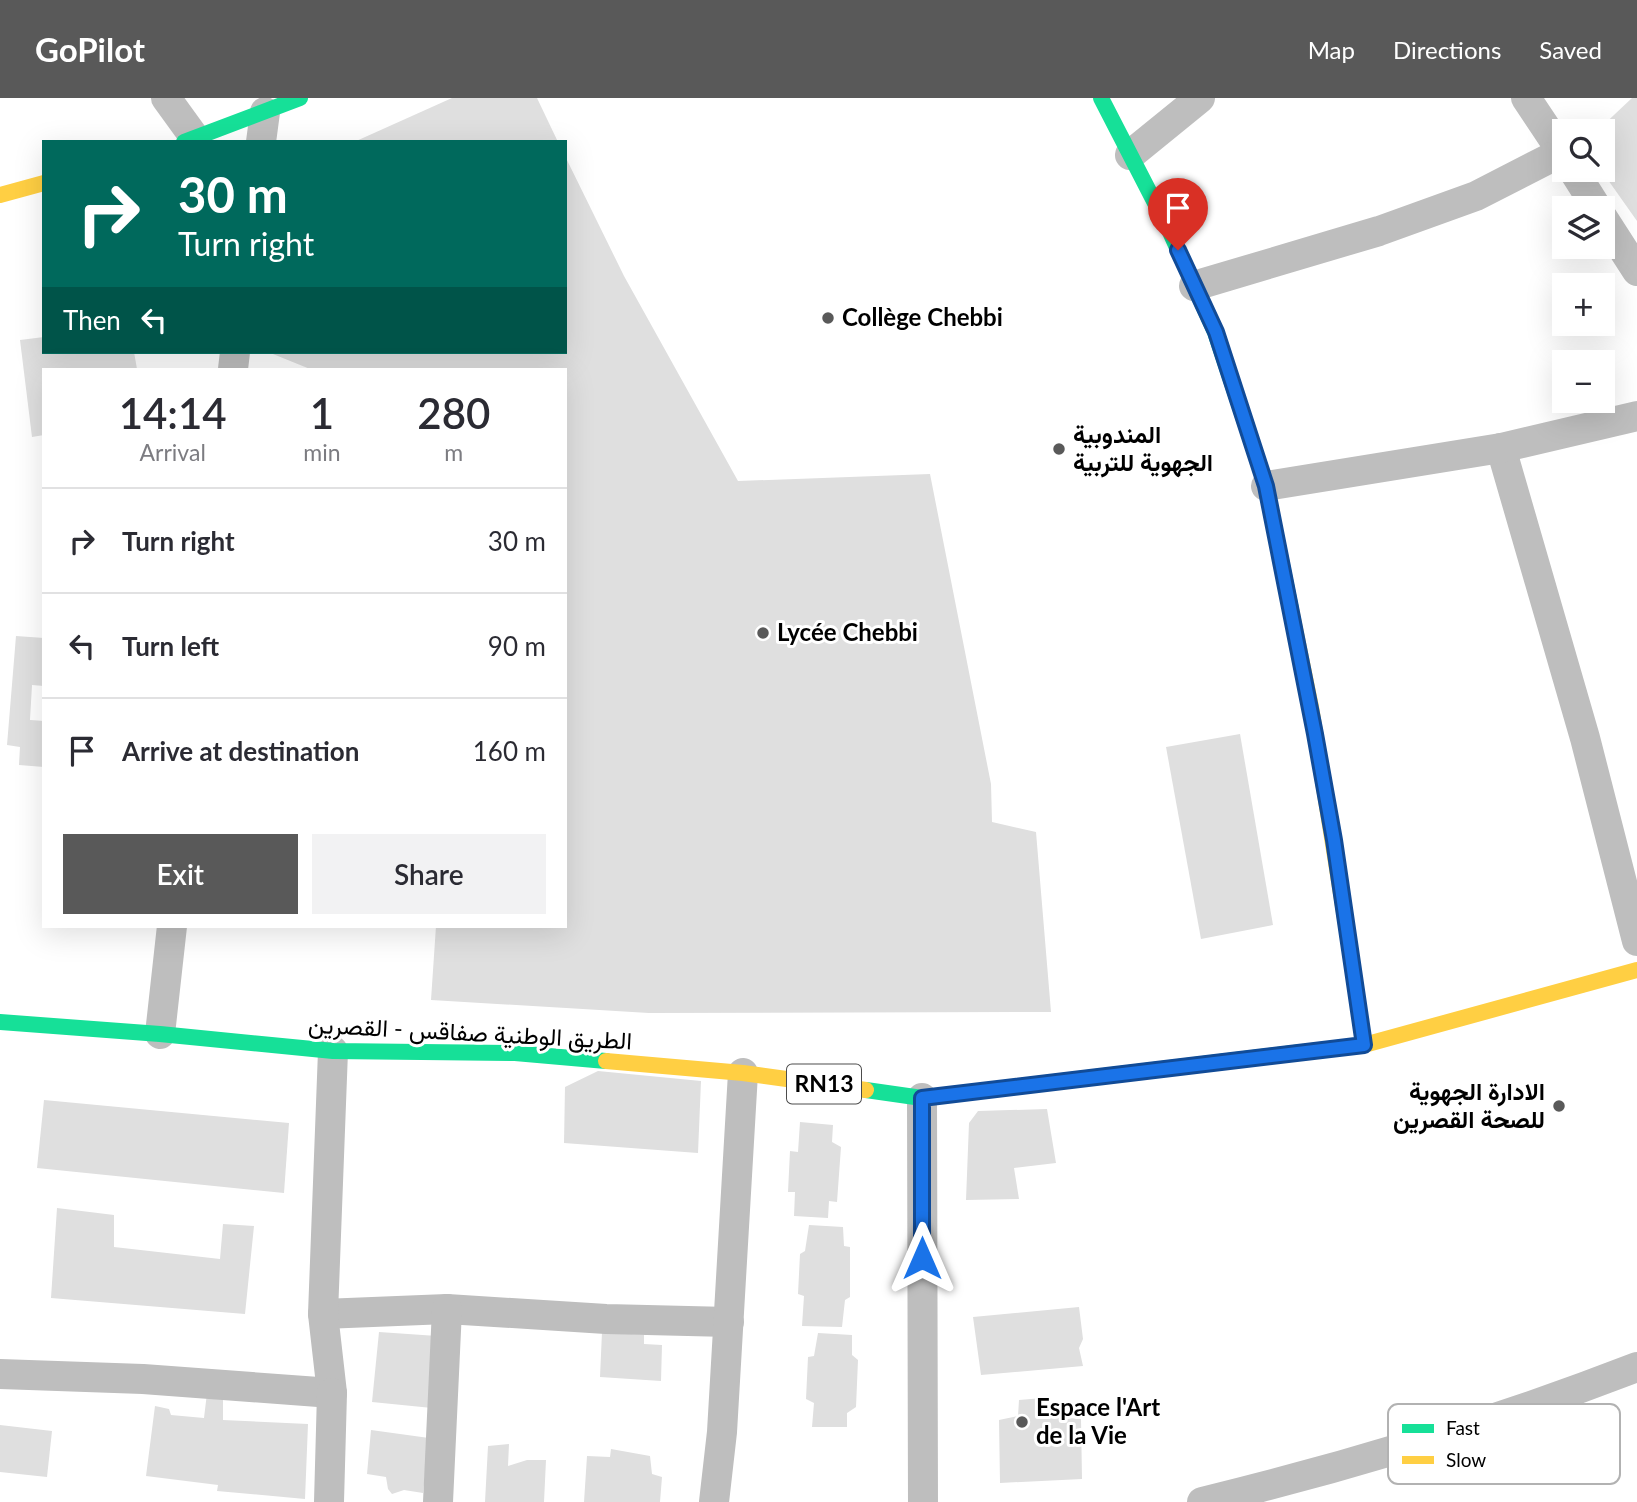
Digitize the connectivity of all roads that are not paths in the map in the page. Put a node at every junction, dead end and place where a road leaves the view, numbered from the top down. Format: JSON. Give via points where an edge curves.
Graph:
{"nodes":[{"id":1,"x":166,"y":98,"type":"edge"},
{"id":2,"x":300,"y":98,"type":"edge"},
{"id":3,"x":1101,"y":98,"type":"edge"},
{"id":4,"x":1200,"y":98,"type":"edge"},
{"id":5,"x":1526,"y":98,"type":"edge"},
{"id":6,"x":265,"y":112,"type":"junction"},
{"id":7,"x":1552,"y":137,"type":"edge"},
{"id":8,"x":190,"y":140,"type":"edge"},
{"id":9,"x":261,"y":140,"type":"edge"},
{"id":10,"x":1130,"y":155,"type":"junction"},
{"id":11,"x":1552,"y":165,"type":"edge"},
{"id":12,"x":42,"y":184,"type":"edge"},
{"id":13,"x":0,"y":195,"type":"edge"},
{"id":14,"x":1615,"y":237,"type":"edge"},
{"id":15,"x":1637,"y":271,"type":"edge"},
{"id":16,"x":1194,"y":286,"type":"junction"},
{"id":17,"x":1637,"y":416,"type":"edge"},
{"id":18,"x":1501,"y":448,"type":"junction"},
{"id":19,"x":1266,"y":486,"type":"junction"},
{"id":20,"x":172,"y":928,"type":"edge"},
{"id":21,"x":1637,"y":941,"type":"edge"},
{"id":22,"x":1637,"y":970,"type":"edge"},
{"id":23,"x":0,"y":1022,"type":"edge"},
{"id":24,"x":160,"y":1034,"type":"junction"},
{"id":25,"x":1364,"y":1045,"type":"junction"},
{"id":26,"x":333,"y":1051,"type":"junction"},
{"id":27,"x":743,"y":1073,"type":"junction"},
{"id":28,"x":922,"y":1098,"type":"junction"},
{"id":29,"x":447,"y":1309,"type":"junction"},
{"id":30,"x":323,"y":1314,"type":"junction"},
{"id":31,"x":729,"y":1322,"type":"junction"},
{"id":32,"x":1637,"y":1367,"type":"edge"},
{"id":33,"x":0,"y":1374,"type":"edge"},
{"id":34,"x":332,"y":1393,"type":"junction"},
{"id":35,"x":1536,"y":1404,"type":"edge"},
{"id":36,"x":1388,"y":1452,"type":"edge"},
{"id":37,"x":330,"y":1502,"type":"edge"},
{"id":38,"x":438,"y":1502,"type":"edge"},
{"id":39,"x":714,"y":1502,"type":"edge"},
{"id":40,"x":923,"y":1502,"type":"edge"},
{"id":41,"x":1202,"y":1502,"type":"edge"}],
"edges":[{"from":1,"to":8,"type":"street"},
{"from":2,"to":6,"type":"main road"},
{"from":3,"to":10,"type":"main road"},
{"from":4,"to":10,"type":"street"},
{"from":5,"to":7,"type":"street"},
{"from":6,"to":8,"type":"main road"},
{"from":6,"to":9,"type":"street"},
{"from":10,"to":16,"type":"main road"},
{"from":11,"to":16,"type":"street","via":[[1379,231]]},
{"from":12,"to":13,"type":"main road"},
{"from":14,"to":15,"type":"street"},
{"from":16,"to":19,"type":"main road","via":[[1216,332]]},
{"from":17,"to":18,"type":"street"},
{"from":18,"to":19,"type":"street"},
{"from":18,"to":21,"type":"street","via":[[1586,738]]},
{"from":19,"to":25,"type":"main road","via":[[1334,840]]},
{"from":20,"to":24,"type":"street"},
{"from":22,"to":25,"type":"main road","name":"الطريق الوطنية صفاقس - القصرين","number":"RN13"},
{"from":23,"to":24,"type":"main road","name":"الطريق الوطنية صفاقس - القصرين","number":"RN13"},
{"from":24,"to":26,"type":"main road","name":"الطريق الوطنية صفاقس - القصرين","number":"RN13"},
{"from":25,"to":28,"type":"main road","name":"الطريق الوطنية صفاقس - القصرين","number":"RN13"},
{"from":26,"to":27,"type":"main road","name":"الطريق الوطنية صفاقس - القصرين","number":"RN13","via":[[515,1053]]},
{"from":26,"to":30,"type":"street"},
{"from":27,"to":28,"type":"main road","name":"الطريق الوطنية صفاقس - القصرين","number":"RN13"},
{"from":27,"to":31,"type":"street"},
{"from":28,"to":40,"type":"street"},
{"from":29,"to":30,"type":"street"},
{"from":29,"to":31,"type":"street"},
{"from":29,"to":38,"type":"street"},
{"from":30,"to":34,"type":"street"},
{"from":31,"to":39,"type":"street"},
{"from":32,"to":35,"type":"street"},
{"from":33,"to":34,"type":"street"},
{"from":34,"to":37,"type":"street"},
{"from":36,"to":41,"type":"street"}]}
